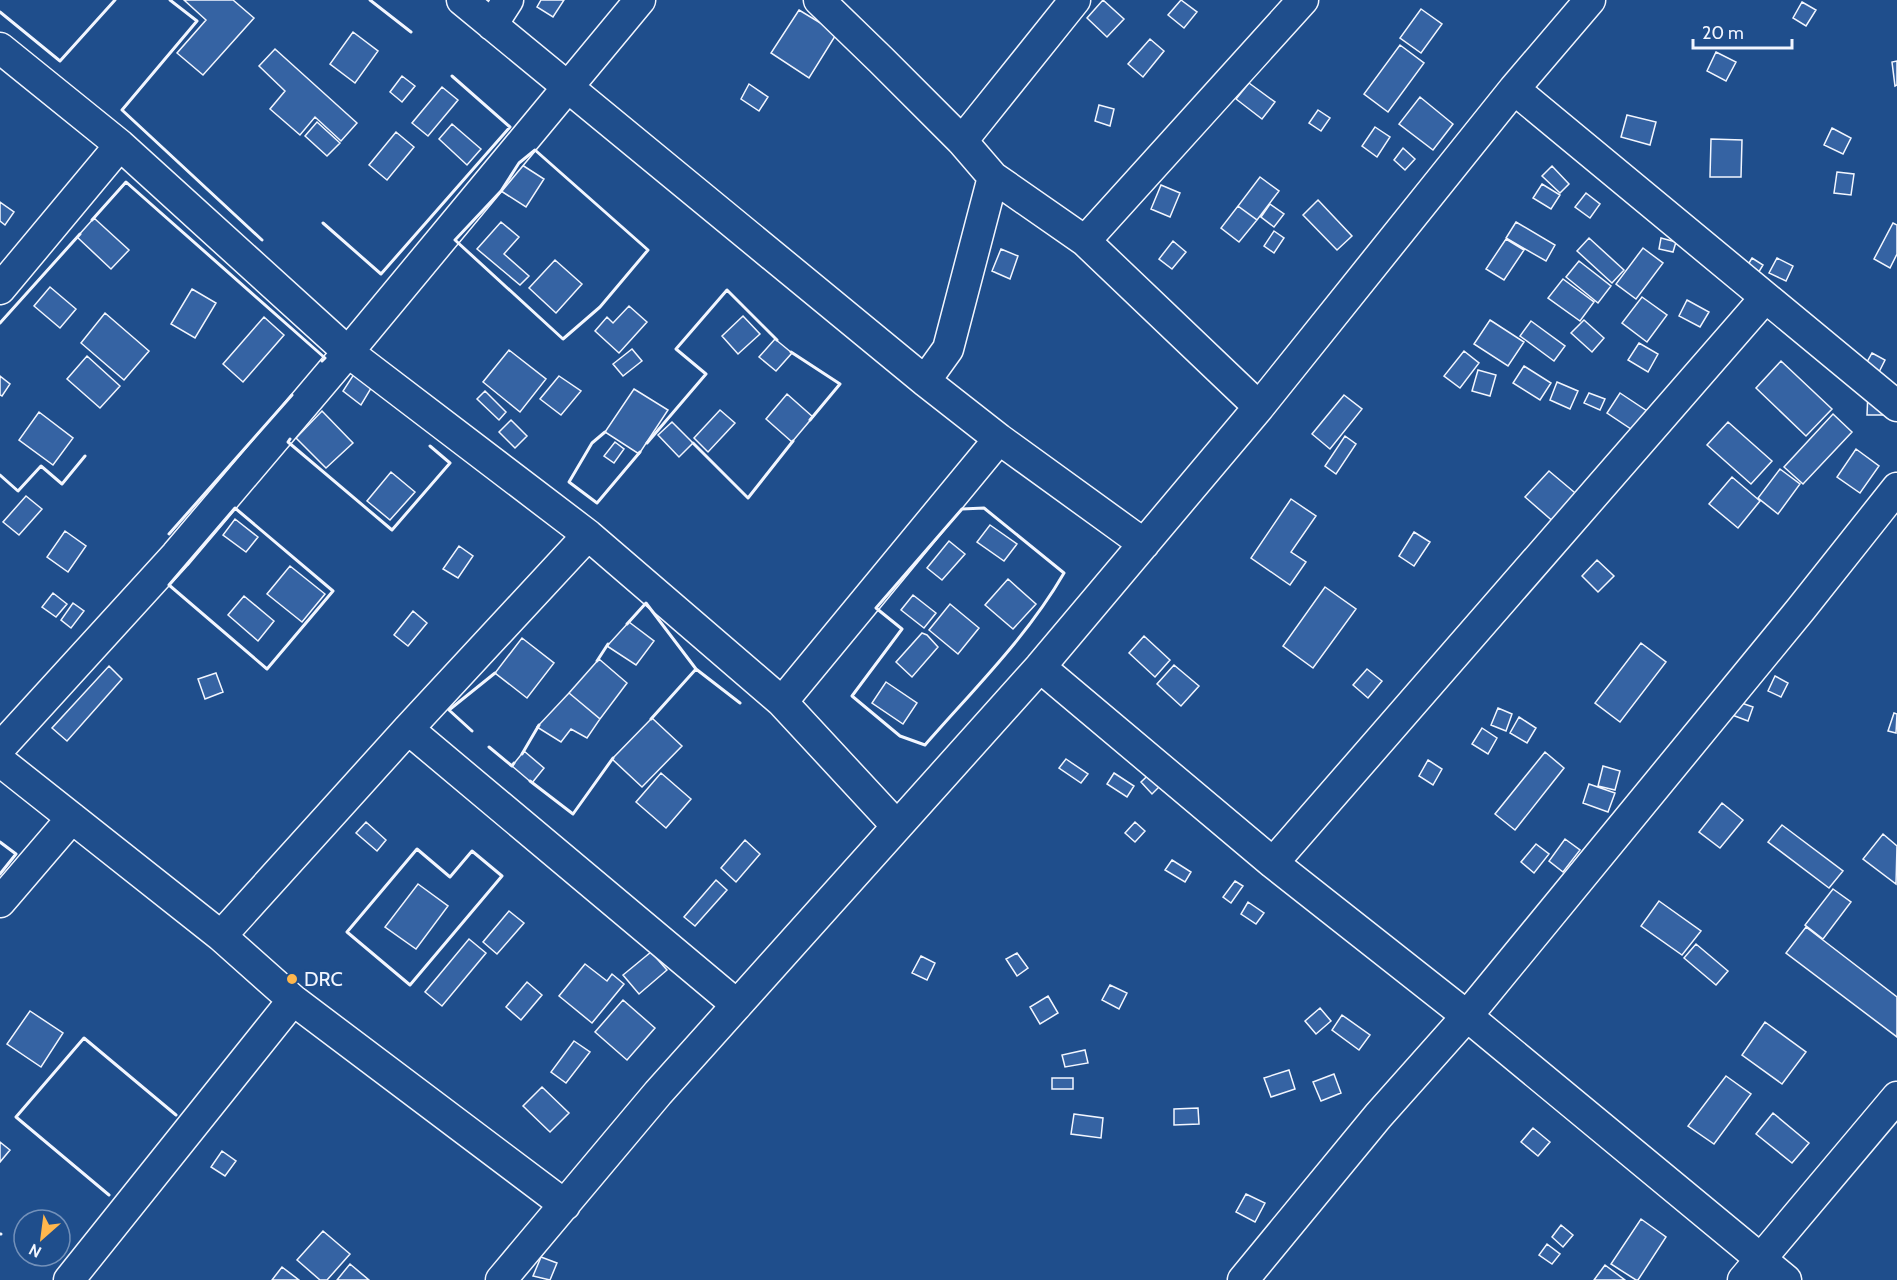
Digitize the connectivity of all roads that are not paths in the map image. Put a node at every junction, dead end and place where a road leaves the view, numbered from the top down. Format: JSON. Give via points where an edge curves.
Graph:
{"nodes":[{"id":1,"x":462,"y":0,"type":"edge"},
{"id":2,"x":508,"y":0,"type":"edge"},
{"id":3,"x":640,"y":0,"type":"edge"},
{"id":4,"x":819,"y":0,"type":"edge"},
{"id":5,"x":1075,"y":0,"type":"edge"},
{"id":6,"x":1303,"y":0,"type":"edge"},
{"id":7,"x":1590,"y":0,"type":"edge"},
{"id":8,"x":492,"y":25,"type":"junction"},
{"id":9,"x":0,"y":48,"type":"edge"},
{"id":10,"x":567,"y":87,"type":"junction"},
{"id":11,"x":1514,"y":89,"type":"junction"},
{"id":12,"x":962,"y":141,"type":"junction"},
{"id":13,"x":120,"y":145,"type":"junction"},
{"id":14,"x":993,"y":177,"type":"junction"},
{"id":15,"x":1085,"y":241,"type":"junction"},
{"id":16,"x":0,"y":289,"type":"edge"},
{"id":17,"x":1765,"y":298,"type":"junction"},
{"id":18,"x":348,"y":352,"type":"junction"},
{"id":19,"x":925,"y":381,"type":"junction"},
{"id":20,"x":1897,"y":406,"type":"edge"},
{"id":21,"x":1259,"y":407,"type":"junction"},
{"id":22,"x":999,"y":439,"type":"junction"},
{"id":23,"x":1897,"y":488,"type":"edge"},
{"id":24,"x":588,"y":535,"type":"junction"},
{"id":25,"x":1144,"y":544,"type":"junction"},
{"id":26,"x":1040,"y":667,"type":"junction"},
{"id":27,"x":782,"y":702,"type":"junction"},
{"id":28,"x":408,"y":729,"type":"junction"},
{"id":29,"x":0,"y":748,"type":"edge"},
{"id":30,"x":0,"y":761,"type":"edge"},
{"id":31,"x":72,"y":818,"type":"junction"},
{"id":32,"x":896,"y":825,"type":"junction"},
{"id":33,"x":1273,"y":863,"type":"junction"},
{"id":34,"x":0,"y":902,"type":"edge"},
{"id":35,"x":221,"y":936,"type":"junction"},
{"id":36,"x":293,"y":1000,"type":"junction"},
{"id":37,"x":737,"y":1005,"type":"junction"},
{"id":38,"x":1467,"y":1016,"type":"junction"},
{"id":39,"x":1897,"y":1097,"type":"edge"},
{"id":40,"x":565,"y":1205,"type":"junction"},
{"id":41,"x":1751,"y":1270,"type":"edge"},
{"id":42,"x":69,"y":1280,"type":"edge"},
{"id":43,"x":501,"y":1280,"type":"edge"},
{"id":44,"x":1243,"y":1280,"type":"edge"},
{"id":45,"x":1786,"y":1280,"type":"edge"}],
"edges":[{"from":1,"to":8,"type":"street"},
{"from":2,"to":8,"type":"street"},
{"from":3,"to":10,"type":"street"},
{"from":4,"to":12,"type":"street"},
{"from":5,"to":12,"type":"street"},
{"from":6,"to":15,"type":"street"},
{"from":7,"to":11,"type":"street"},
{"from":8,"to":10,"type":"street"},
{"from":9,"to":13,"type":"street"},
{"from":10,"to":18,"type":"street"},
{"from":10,"to":19,"type":"street"},
{"from":11,"to":17,"type":"street"},
{"from":11,"to":21,"type":"street"},
{"from":12,"to":14,"type":"street"},
{"from":13,"to":16,"type":"street"},
{"from":13,"to":18,"type":"street"},
{"from":14,"to":15,"type":"street"},
{"from":14,"to":19,"type":"street","via":[[948,349]]},
{"from":15,"to":21,"type":"street"},
{"from":17,"to":20,"type":"street"},
{"from":17,"to":33,"type":"street"},
{"from":18,"to":24,"type":"street"},
{"from":18,"to":29,"type":"street","via":[[176,555]]},
{"from":19,"to":22,"type":"street"},
{"from":21,"to":25,"type":"street"},
{"from":22,"to":25,"type":"street"},
{"from":22,"to":27,"type":"street"},
{"from":23,"to":38,"type":"street"},
{"from":24,"to":27,"type":"street"},
{"from":24,"to":28,"type":"street"},
{"from":25,"to":26,"type":"street"},
{"from":26,"to":32,"type":"street"},
{"from":26,"to":33,"type":"street"},
{"from":27,"to":32,"type":"street"},
{"from":28,"to":35,"type":"street"},
{"from":28,"to":37,"type":"street"},
{"from":30,"to":31,"type":"street"},
{"from":31,"to":34,"type":"street"},
{"from":31,"to":35,"type":"street"},
{"from":32,"to":37,"type":"street"},
{"from":33,"to":38,"type":"street"},
{"from":35,"to":36,"type":"street"},
{"from":36,"to":40,"type":"street"},
{"from":36,"to":42,"type":"street"},
{"from":37,"to":40,"type":"street"},
{"from":38,"to":41,"type":"street"},
{"from":38,"to":44,"type":"street","via":[[1378,1116]]},
{"from":39,"to":41,"type":"street"},
{"from":40,"to":43,"type":"street"},
{"from":41,"to":45,"type":"street"}]}
